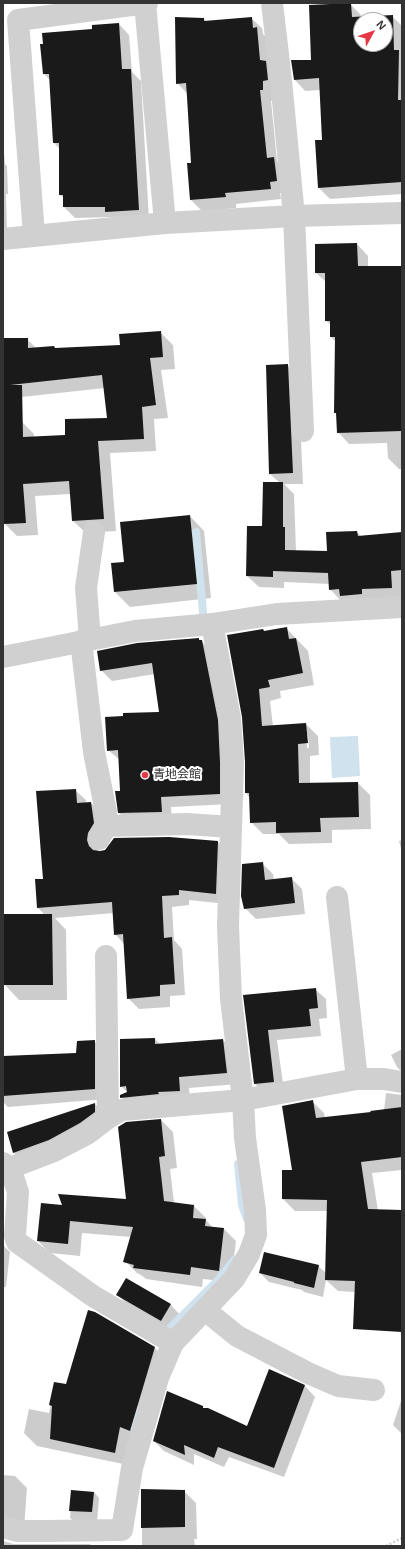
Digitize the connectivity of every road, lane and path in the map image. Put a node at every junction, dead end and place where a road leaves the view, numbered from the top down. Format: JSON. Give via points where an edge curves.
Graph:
{"nodes":[{"id":1,"x":146,"y":3,"type":"edge"},
{"id":2,"x":272,"y":3,"type":"edge"},
{"id":3,"x":402,"y":213,"type":"edge"},
{"id":4,"x":294,"y":216,"type":"junction"},
{"id":5,"x":165,"y":224,"type":"junction"},
{"id":6,"x":34,"y":235,"type":"junction"},
{"id":7,"x":3,"y":239,"type":"edge"},
{"id":8,"x":303,"y":431,"type":"dead end"},
{"id":9,"x":94,"y":532,"type":"dead end"},
{"id":10,"x":402,"y":607,"type":"edge"},
{"id":11,"x":212,"y":624,"type":"junction"},
{"id":12,"x":86,"y":640,"type":"junction"},
{"id":13,"x":3,"y":657,"type":"edge"},
{"id":14,"x":231,"y":827,"type":"junction"},
{"id":15,"x":337,"y":897,"type":"dead end"},
{"id":16,"x":106,"y":956,"type":"dead end"},
{"id":17,"x":357,"y":1079,"type":"junction"},
{"id":18,"x":402,"y":1082,"type":"edge"},
{"id":19,"x":243,"y":1100,"type":"junction"},
{"id":20,"x":108,"y":1118,"type":"junction"},
{"id":21,"x":6,"y":1166,"type":"edge"},
{"id":22,"x":205,"y":1310,"type":"junction"},
{"id":23,"x":173,"y":1343,"type":"junction"},
{"id":24,"x":374,"y":1390,"type":"dead end"},
{"id":25,"x":3,"y":1527,"type":"edge"},
{"id":26,"x":402,"y":1538,"type":"edge"},
{"id":27,"x":386,"y":1546,"type":"edge"}],
"edges":[{"from":1,"to":5,"type":"street"},
{"from":1,"to":6,"type":"street","via":[[18,20]]},
{"from":2,"to":4,"type":"street"},
{"from":3,"to":4,"type":"street"},
{"from":4,"to":5,"type":"street"},
{"from":4,"to":8,"type":"street"},
{"from":5,"to":6,"type":"street"},
{"from":6,"to":7,"type":"street"},
{"from":9,"to":12,"type":"street","via":[[86,588]]},
{"from":10,"to":11,"type":"street","via":[[277,614]]},
{"from":11,"to":12,"type":"street","via":[[136,630]]},
{"from":11,"to":14,"type":"street","via":[[230,718],[233,763]]},
{"from":12,"to":13,"type":"street"},
{"from":12,"to":14,"type":"street","via":[[94,752],[106,812],[103,833],[187,824]]},
{"from":14,"to":19,"type":"street","via":[[229,956],[231,1000]]},
{"from":15,"to":17,"type":"street"},
{"from":16,"to":20,"type":"street"},
{"from":17,"to":18,"type":"street"},
{"from":17,"to":19,"type":"street"},
{"from":19,"to":20,"type":"street","via":[[122,1110]]},
{"from":19,"to":22,"type":"street","via":[[256,1235],[234,1278]]},
{"from":20,"to":21,"type":"street","via":[[87,1134],[54,1151]]},
{"from":21,"to":23,"type":"street","via":[[18,1192],[15,1236],[17,1242],[93,1296]]},
{"from":22,"to":23,"type":"street"},
{"from":22,"to":24,"type":"street","via":[[237,1336],[308,1373],[338,1386]]},
{"from":23,"to":25,"type":"street","via":[[158,1378],[136,1453],[122,1530],[47,1531]]},
{"from":26,"to":27,"type":"path"}]}
